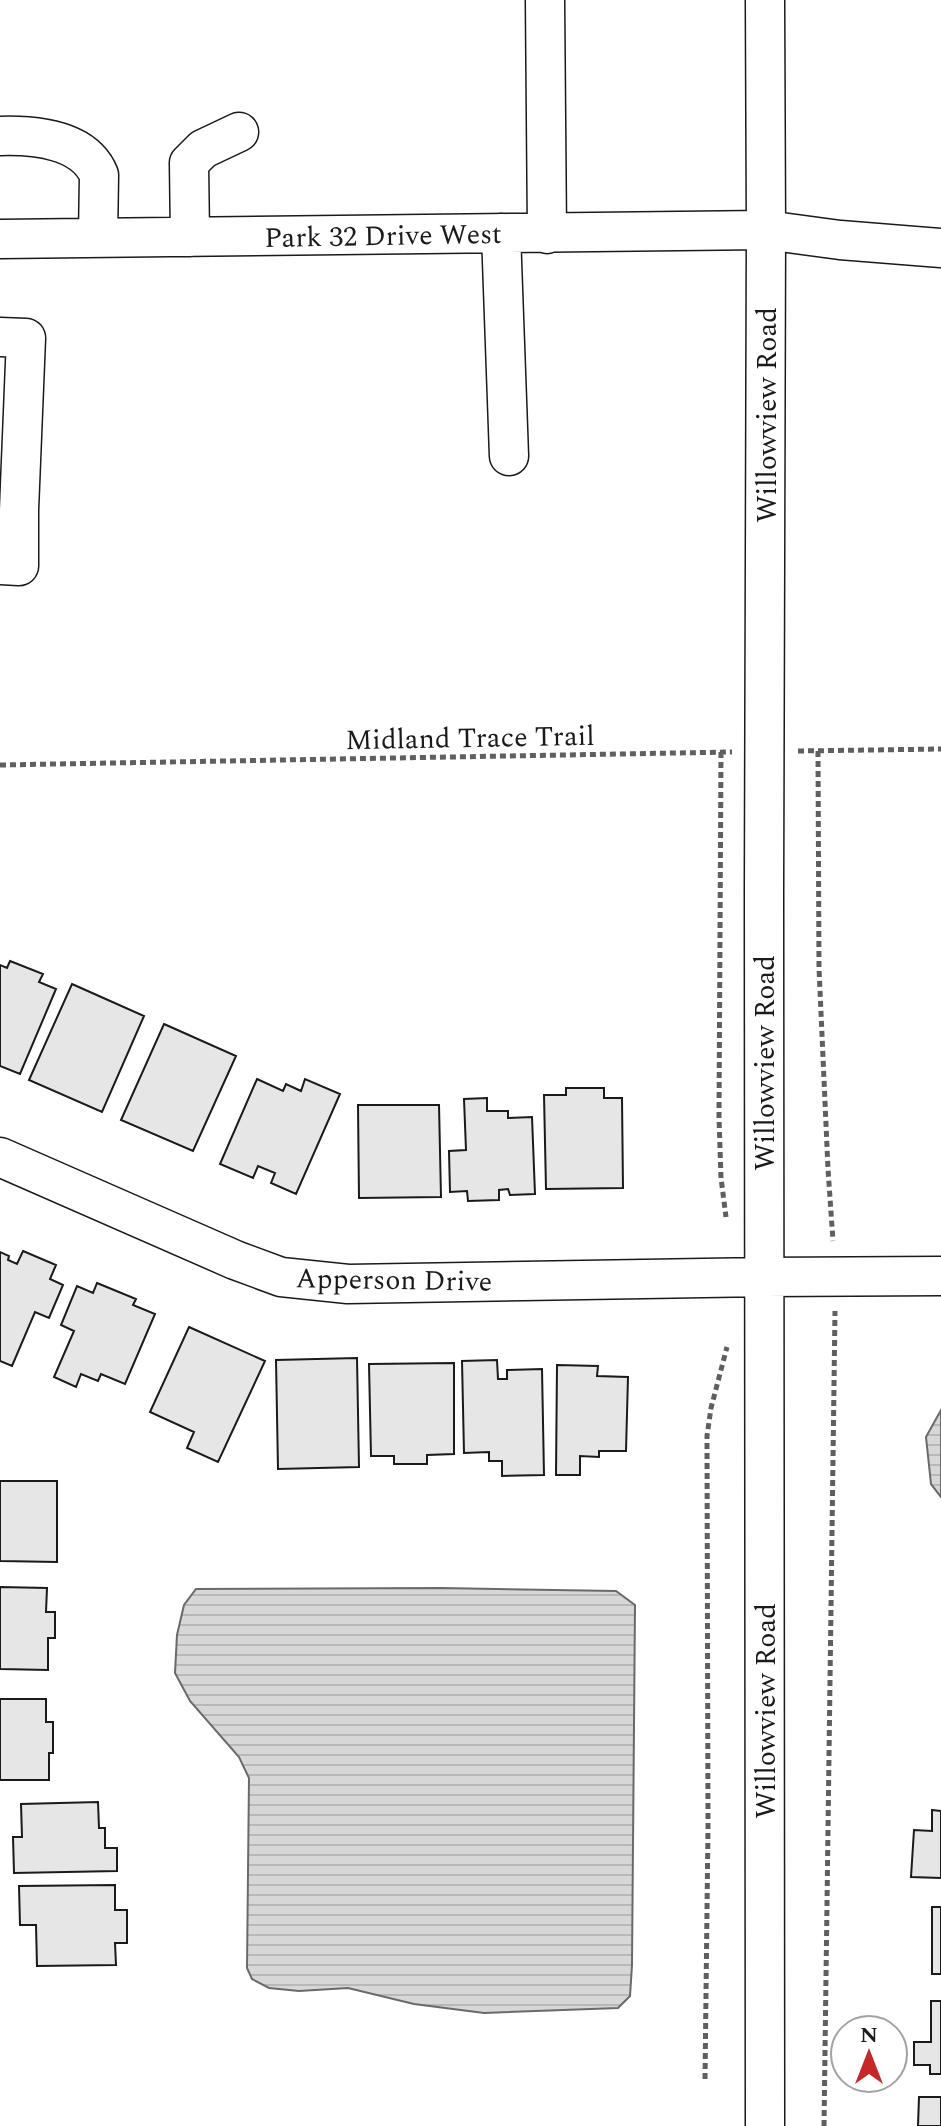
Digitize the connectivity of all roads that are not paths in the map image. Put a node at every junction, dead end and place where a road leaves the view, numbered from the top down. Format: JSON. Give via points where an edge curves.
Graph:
{"nodes":[{"id":1,"x":545,"y":0,"type":"edge"},
{"id":2,"x":765,"y":0,"type":"edge"},
{"id":3,"x":239,"y":132,"type":"dead end"},
{"id":4,"x":0,"y":136,"type":"edge"},
{"id":5,"x":766,"y":230,"type":"junction"},
{"id":6,"x":501,"y":233,"type":"junction"},
{"id":7,"x":547,"y":234,"type":"junction"},
{"id":8,"x":190,"y":237,"type":"junction"},
{"id":9,"x":98,"y":238,"type":"junction"},
{"id":10,"x":0,"y":239,"type":"edge"},
{"id":11,"x":941,"y":248,"type":"edge"},
{"id":12,"x":0,"y":337,"type":"edge"},
{"id":13,"x":509,"y":456,"type":"dead end"},
{"id":14,"x":0,"y":565,"type":"edge"},
{"id":15,"x":0,"y":1157,"type":"edge"},
{"id":16,"x":941,"y":1276,"type":"edge"},
{"id":17,"x":746,"y":1277,"type":"junction"},
{"id":18,"x":765,"y":2126,"type":"edge"}],
"edges":[{"from":1,"to":7,"type":"street"},
{"from":2,"to":5,"type":"street","name":"Willowview Road"},
{"from":3,"to":8,"type":"street","via":[[203,149],[189,163]]},
{"from":4,"to":9,"type":"street","via":[[27,135],[86,155],[99,175]]},
{"from":5,"to":7,"type":"street","name":"Park 32 Drive West"},
{"from":5,"to":11,"type":"street","name":"Park 32 Drive West"},
{"from":5,"to":17,"type":"street","name":"Willowview Road","via":[[765,751]]},
{"from":6,"to":7,"type":"street","name":"Park 32 Drive West"},
{"from":6,"to":8,"type":"street","name":"Park 32 Drive West"},
{"from":6,"to":13,"type":"street"},
{"from":8,"to":9,"type":"street","name":"Park 32 Drive West"},
{"from":9,"to":10,"type":"street","name":"Park 32 Drive West"},
{"from":12,"to":14,"type":"street","via":[[26,338],[19,566]]},
{"from":15,"to":17,"type":"street","name":"Apperson Drive","via":[[281,1277],[348,1284]]},
{"from":16,"to":17,"type":"street","name":"Apperson Drive"},
{"from":17,"to":18,"type":"street","name":"Willowview Road"}]}
